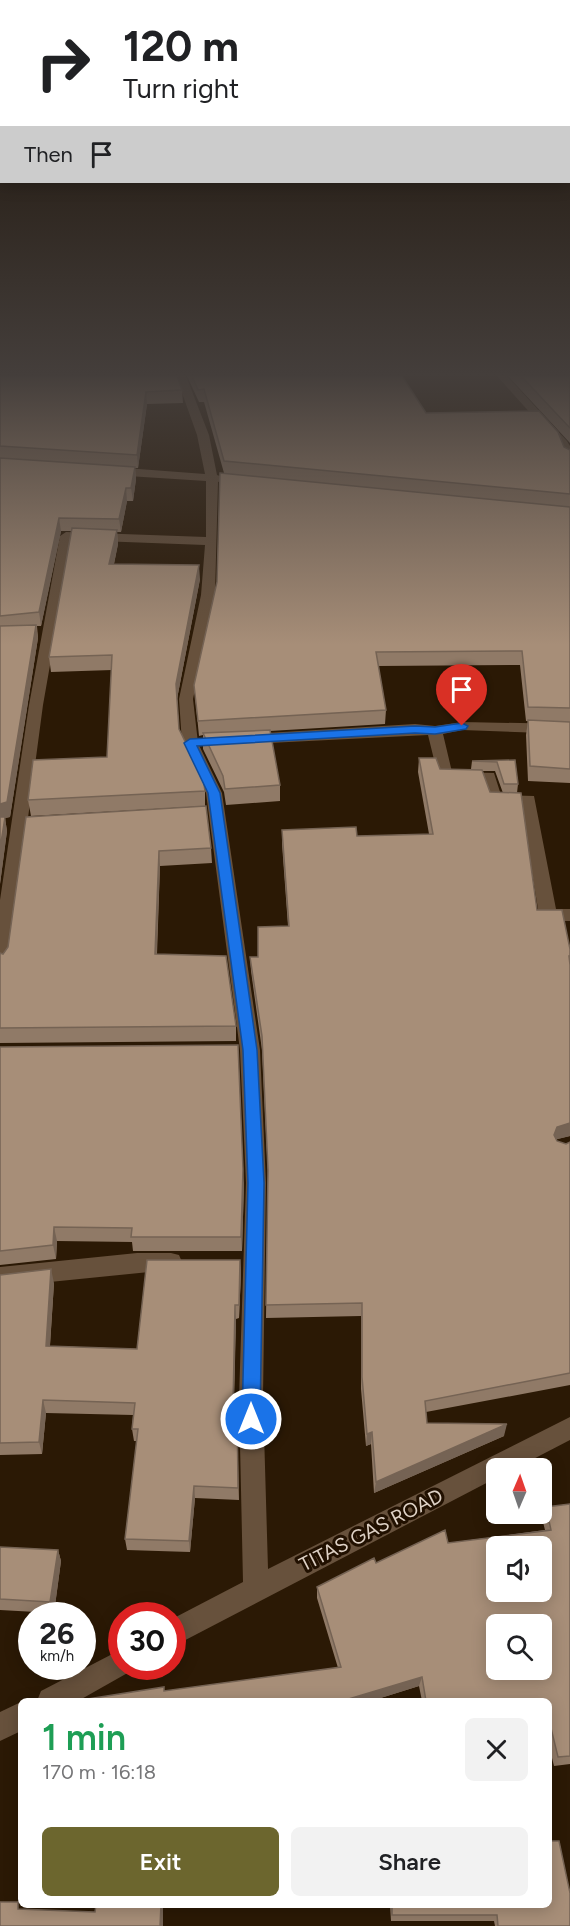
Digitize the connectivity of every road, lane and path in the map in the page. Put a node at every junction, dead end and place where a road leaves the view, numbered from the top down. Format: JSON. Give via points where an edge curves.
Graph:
{"nodes":[{"id":1,"x":209,"y":466,"type":"edge"},
{"id":2,"x":94,"y":470,"type":"edge"},
{"id":3,"x":212,"y":478,"type":"junction"},
{"id":4,"x":236,"y":480,"type":"edge"},
{"id":5,"x":212,"y":541,"type":"junction"},
{"id":6,"x":570,"y":729,"type":"edge"},
{"id":7,"x":435,"y":731,"type":"junction"},
{"id":8,"x":237,"y":740,"type":"edge"},
{"id":9,"x":195,"y":813,"type":"edge"},
{"id":10,"x":217,"y":813,"type":"junction"},
{"id":11,"x":0,"y":824,"type":"edge"},
{"id":12,"x":25,"y":824,"type":"junction"},
{"id":13,"x":570,"y":915,"type":"edge"},
{"id":14,"x":0,"y":961,"type":"edge"},
{"id":15,"x":250,"y":1050,"type":"junction"},
{"id":16,"x":227,"y":1051,"type":"edge"},
{"id":17,"x":196,"y":1262,"type":"edge"},
{"id":18,"x":231,"y":1262,"type":"edge"},
{"id":19,"x":254,"y":1262,"type":"junction"},
{"id":20,"x":0,"y":1277,"type":"edge"},
{"id":21,"x":570,"y":1428,"type":"edge"},
{"id":22,"x":256,"y":1588,"type":"junction"},
{"id":23,"x":186,"y":1626,"type":"edge"},
{"id":24,"x":108,"y":1670,"type":"edge"},
{"id":25,"x":56,"y":1698,"type":"edge"},
{"id":26,"x":18,"y":1718,"type":"edge"},
{"id":27,"x":0,"y":1727,"type":"edge"}],
"edges":[{"from":1,"to":3,"type":"street"},
{"from":2,"to":3,"type":"street"},
{"from":3,"to":4,"type":"street"},
{"from":3,"to":5,"type":"street"},
{"from":5,"to":10,"type":"street","via":[[208,595],[186,699]]},
{"from":5,"to":12,"type":"street","via":[[66,536],[44,632]]},
{"from":6,"to":7,"type":"street","via":[[462,726]]},
{"from":7,"to":8,"type":"street"},
{"from":7,"to":13,"type":"street","via":[[445,777],[488,776],[495,800],[528,800],[548,915]]},
{"from":9,"to":10,"type":"street"},
{"from":10,"to":15,"type":"street"},
{"from":11,"to":12,"type":"street"},
{"from":12,"to":14,"type":"street"},
{"from":15,"to":16,"type":"street"},
{"from":15,"to":19,"type":"street","via":[[256,1183]]},
{"from":17,"to":20,"type":"street","via":[[137,1262]]},
{"from":18,"to":19,"type":"street"},
{"from":19,"to":22,"type":"street","via":[[251,1410]]},
{"from":21,"to":22,"type":"street","name":"TITAS GAS ROAD"},
{"from":22,"to":23,"type":"street","name":"TITAS GAS ROAD"},
{"from":24,"to":25,"type":"street"},
{"from":26,"to":27,"type":"street"}]}
